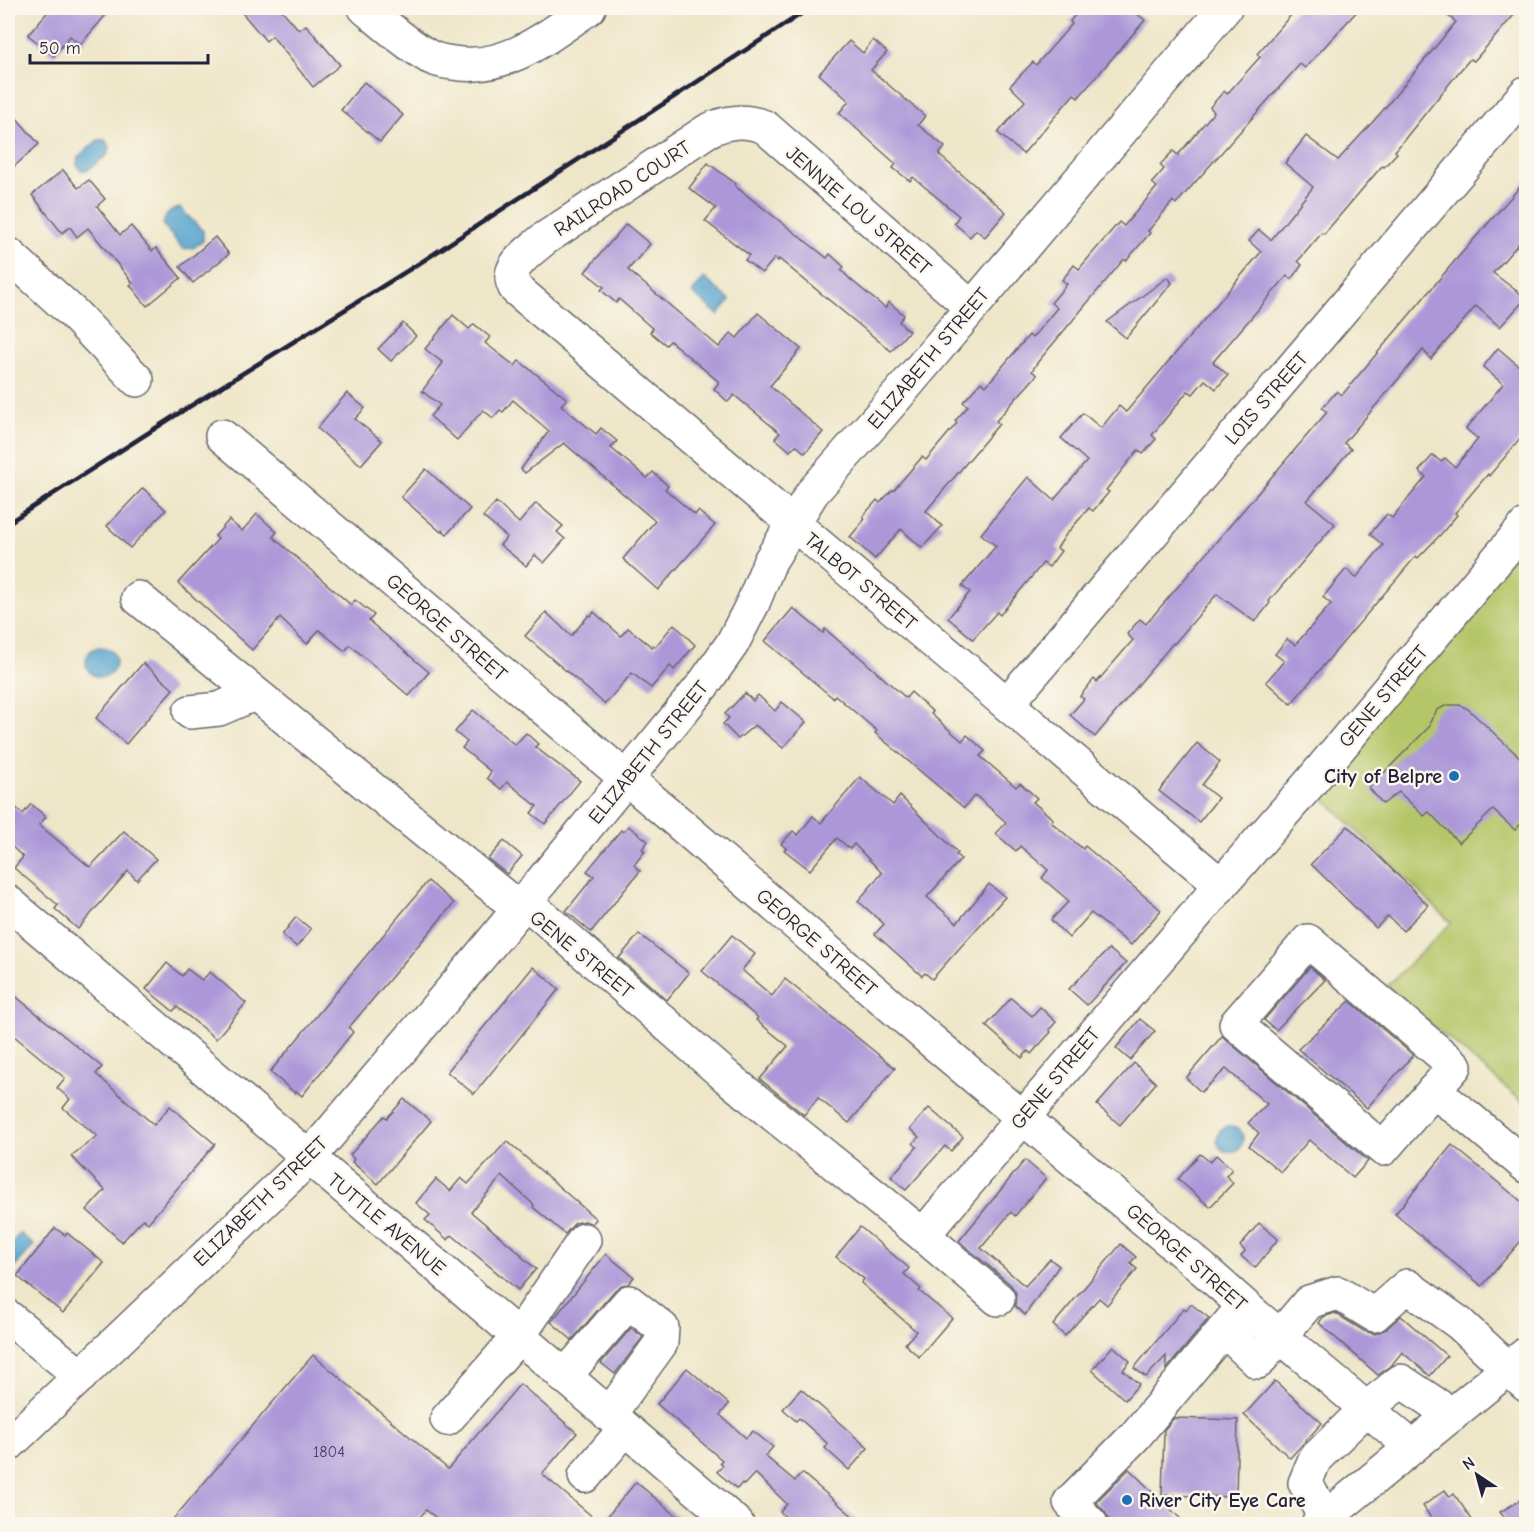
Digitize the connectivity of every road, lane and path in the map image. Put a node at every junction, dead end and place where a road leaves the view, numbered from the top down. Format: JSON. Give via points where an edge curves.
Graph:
{"nodes":[{"id":1,"x":365,"y":8,"type":"edge"},
{"id":2,"x":589,"y":8,"type":"edge"},
{"id":3,"x":1225,"y":8,"type":"edge"},
{"id":4,"x":1527,"y":93,"type":"edge"},
{"id":5,"x":743,"y":122,"type":"joint"},
{"id":6,"x":8,"y":254,"type":"edge"},
{"id":7,"x":512,"y":272,"type":"joint"},
{"id":8,"x":971,"y":307,"type":"junction"},
{"id":9,"x":137,"y":380,"type":"dead end"},
{"id":10,"x":222,"y":436,"type":"dead end"},
{"id":11,"x":793,"y":524,"type":"junction"},
{"id":12,"x":1527,"y":525,"type":"edge"},
{"id":13,"x":138,"y":598,"type":"dead end"},
{"id":14,"x":254,"y":694,"type":"junction"},
{"id":15,"x":1007,"y":704,"type":"junction"},
{"id":16,"x":190,"y":712,"type":"dead end"},
{"id":17,"x":627,"y":780,"type":"junction"},
{"id":18,"x":1221,"y":885,"type":"junction"},
{"id":19,"x":8,"y":902,"type":"edge"},
{"id":20,"x":520,"y":907,"type":"junction"},
{"id":21,"x":1433,"y":1091,"type":"junction"},
{"id":22,"x":1022,"y":1117,"type":"junction"},
{"id":23,"x":309,"y":1158,"type":"junction"},
{"id":24,"x":1527,"y":1167,"type":"edge"},
{"id":25,"x":923,"y":1235,"type":"junction"},
{"id":26,"x":584,"y":1240,"type":"dead end"},
{"id":27,"x":998,"y":1299,"type":"dead end"},
{"id":28,"x":8,"y":1317,"type":"edge"},
{"id":29,"x":1234,"y":1318,"type":"junction"},
{"id":30,"x":1280,"y":1336,"type":"junction"},
{"id":31,"x":518,"y":1337,"type":"junction"},
{"id":32,"x":1520,"y":1370,"type":"edge"},
{"id":33,"x":81,"y":1376,"type":"junction"},
{"id":34,"x":564,"y":1377,"type":"junction"},
{"id":35,"x":1367,"y":1408,"type":"junction"},
{"id":36,"x":1452,"y":1415,"type":"junction"},
{"id":37,"x":447,"y":1419,"type":"dead end"},
{"id":38,"x":617,"y":1422,"type":"junction"},
{"id":39,"x":8,"y":1445,"type":"edge"},
{"id":40,"x":1412,"y":1447,"type":"junction"},
{"id":41,"x":585,"y":1476,"type":"dead end"},
{"id":42,"x":1322,"y":1521,"type":"edge"},
{"id":43,"x":737,"y":1524,"type":"edge"},
{"id":44,"x":1091,"y":1524,"type":"edge"}],
"edges":[{"from":1,"to":2,"type":"street","via":[[424,55],[469,66],[514,55]]},
{"from":3,"to":8,"type":"street","name":"ELIZABETH STREET"},
{"from":4,"to":15,"type":"street","name":"LOIS STREET"},
{"from":5,"to":7,"type":"street","name":"RAILROAD COURT","via":[[722,123],[707,131],[544,239]]},
{"from":5,"to":8,"type":"street","name":"JENNIE LOU STREET","via":[[765,127]]},
{"from":6,"to":9,"type":"street","via":[[74,314]]},
{"from":7,"to":11,"type":"street","name":"TALBOT STREET","via":[[511,282],[516,289]]},
{"from":8,"to":11,"type":"street","name":"ELIZABETH STREET","via":[[812,493]]},
{"from":10,"to":17,"type":"street","name":"GEORGE STREET"},
{"from":11,"to":15,"type":"street","name":"TALBOT STREET"},
{"from":11,"to":17,"type":"street","name":"ELIZABETH STREET","via":[[770,561],[732,644]]},
{"from":12,"to":18,"type":"street","name":"GENE STREET"},
{"from":13,"to":14,"type":"street","name":"GENE STREET"},
{"from":14,"to":16,"type":"street","via":[[219,709]]},
{"from":14,"to":20,"type":"street","name":"GENE STREET"},
{"from":15,"to":18,"type":"street","name":"TALBOT STREET"},
{"from":17,"to":20,"type":"street","name":"ELIZABETH STREET"},
{"from":17,"to":22,"type":"street","name":"GEORGE STREET"},
{"from":18,"to":22,"type":"street","name":"GENE STREET"},
{"from":19,"to":23,"type":"street","name":"TUTTLE AVENUE"},
{"from":20,"to":23,"type":"street","name":"ELIZABETH STREET"},
{"from":20,"to":25,"type":"street","name":"GENE STREET","via":[[534,909],[728,1078]]},
{"from":21,"to":21,"type":"street","via":[[1383,1149],[1236,1024],[1308,941],[1455,1066]]},
{"from":21,"to":24,"type":"street"},
{"from":22,"to":25,"type":"street","name":"GENE STREET"},
{"from":22,"to":29,"type":"street","name":"GEORGE STREET","via":[[1203,1269]]},
{"from":23,"to":31,"type":"street","name":"TUTTLE AVENUE"},
{"from":23,"to":33,"type":"street","name":"ELIZABETH STREET"},
{"from":25,"to":27,"type":"street"},
{"from":26,"to":31,"type":"street"},
{"from":28,"to":33,"type":"street"},
{"from":29,"to":30,"type":"street","name":"GEORGE STREET"},
{"from":29,"to":44,"type":"street","via":[[1205,1371],[1070,1502]]},
{"from":30,"to":32,"type":"street","via":[[1309,1302],[1338,1293],[1374,1315],[1407,1286]]},
{"from":30,"to":35,"type":"street","name":"GEORGE STREET"},
{"from":31,"to":34,"type":"street","name":"TUTTLE AVENUE"},
{"from":31,"to":37,"type":"street"},
{"from":32,"to":36,"type":"street"},
{"from":33,"to":39,"type":"street","name":"ELIZABETH STREET"},
{"from":34,"to":38,"type":"street","name":"TUTTLE AVENUE"},
{"from":34,"to":38,"type":"street","via":[[629,1302],[662,1328],[661,1343]]},
{"from":35,"to":36,"type":"street","via":[[1401,1381]]},
{"from":35,"to":40,"type":"street","name":"GEORGE STREET"},
{"from":35,"to":42,"type":"street","via":[[1315,1459],[1305,1483]]},
{"from":36,"to":40,"type":"street"},
{"from":38,"to":41,"type":"street"},
{"from":38,"to":43,"type":"street","name":"TUTTLE AVENUE"},
{"from":40,"to":42,"type":"street"}]}
